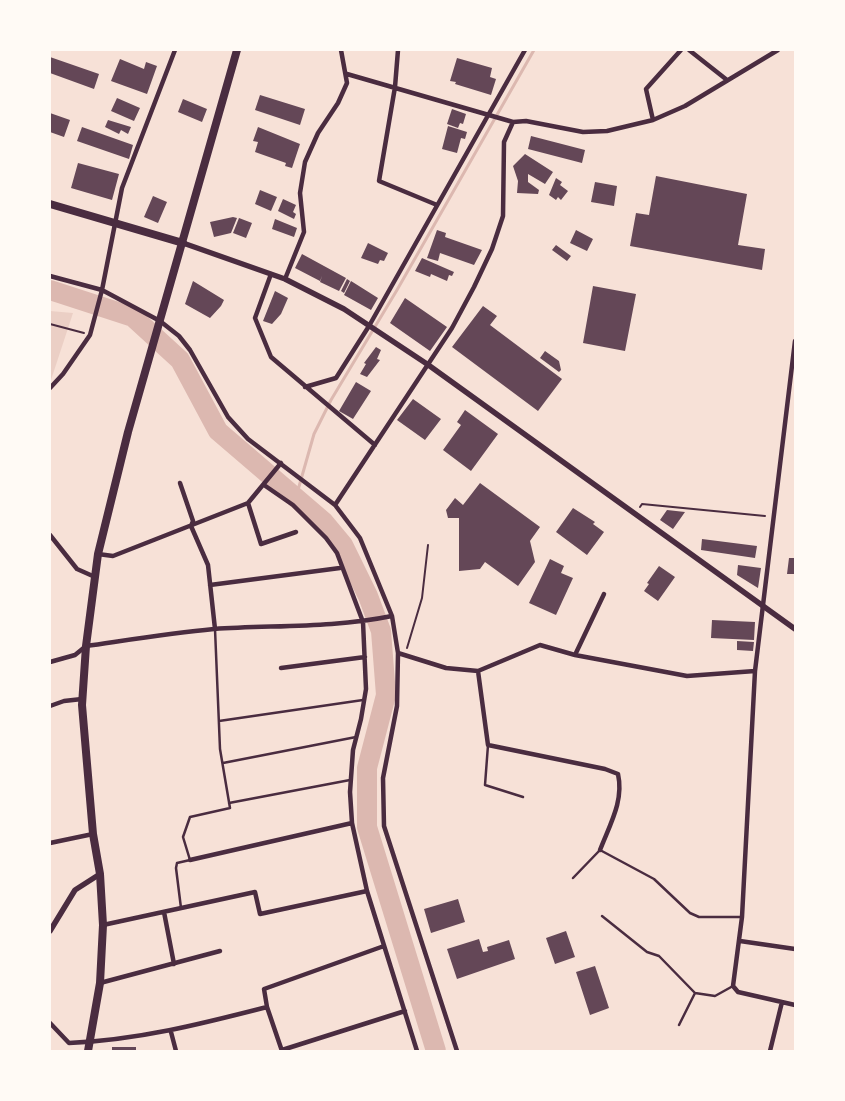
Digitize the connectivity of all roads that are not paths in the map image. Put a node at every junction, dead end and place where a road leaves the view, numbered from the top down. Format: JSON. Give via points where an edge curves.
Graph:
{"nodes":[{"id":1,"x":175,"y":50,"type":"edge"},
{"id":2,"x":238,"y":50,"type":"edge"},
{"id":3,"x":341,"y":50,"type":"edge"},
{"id":4,"x":398,"y":50,"type":"edge"},
{"id":5,"x":525,"y":50,"type":"edge"},
{"id":6,"x":681,"y":50,"type":"edge"},
{"id":7,"x":689,"y":50,"type":"edge"},
{"id":8,"x":778,"y":50,"type":"edge"},
{"id":9,"x":347,"y":74,"type":"junction"},
{"id":10,"x":727,"y":80,"type":"junction"},
{"id":11,"x":395,"y":87,"type":"junction"},
{"id":12,"x":489,"y":113,"type":"junction"},
{"id":13,"x":653,"y":120,"type":"junction"},
{"id":14,"x":513,"y":122,"type":"junction"},
{"id":15,"x":50,"y":204,"type":"edge"},
{"id":16,"x":437,"y":204,"type":"junction"},
{"id":17,"x":117,"y":223,"type":"junction"},
{"id":18,"x":183,"y":243,"type":"junction"},
{"id":19,"x":271,"y":274,"type":"junction"},
{"id":20,"x":50,"y":276,"type":"edge"},
{"id":21,"x":285,"y":280,"type":"junction"},
{"id":22,"x":102,"y":292,"type":"junction"},
{"id":23,"x":158,"y":324,"type":"junction"},
{"id":24,"x":368,"y":326,"type":"junction"},
{"id":25,"x":795,"y":341,"type":"edge"},
{"id":26,"x":427,"y":364,"type":"junction"},
{"id":27,"x":305,"y":387,"type":"junction"},
{"id":28,"x":50,"y":388,"type":"edge"},
{"id":29,"x":375,"y":445,"type":"junction"},
{"id":30,"x":281,"y":463,"type":"junction"},
{"id":31,"x":180,"y":483,"type":"dead end"},
{"id":32,"x":264,"y":485,"type":"junction"},
{"id":33,"x":248,"y":503,"type":"junction"},
{"id":34,"x":335,"y":505,"type":"junction"},
{"id":35,"x":191,"y":526,"type":"junction"},
{"id":36,"x":296,"y":532,"type":"dead end"},
{"id":37,"x":50,"y":535,"type":"edge"},
{"id":38,"x":98,"y":554,"type":"junction"},
{"id":39,"x":340,"y":568,"type":"junction"},
{"id":40,"x":95,"y":577,"type":"junction"},
{"id":41,"x":210,"y":585,"type":"junction"},
{"id":42,"x":604,"y":594,"type":"dead end"},
{"id":43,"x":762,"y":607,"type":"junction"},
{"id":44,"x":392,"y":616,"type":"junction"},
{"id":45,"x":363,"y":622,"type":"junction"},
{"id":46,"x":214,"y":629,"type":"junction"},
{"id":47,"x":795,"y":629,"type":"edge"},
{"id":48,"x":86,"y":646,"type":"junction"},
{"id":49,"x":398,"y":653,"type":"junction"},
{"id":50,"x":575,"y":655,"type":"junction"},
{"id":51,"x":366,"y":657,"type":"junction"},
{"id":52,"x":50,"y":662,"type":"edge"},
{"id":53,"x":281,"y":668,"type":"dead end"},
{"id":54,"x":478,"y":671,"type":"junction"},
{"id":55,"x":755,"y":671,"type":"junction"},
{"id":56,"x":82,"y":700,"type":"junction"},
{"id":57,"x":365,"y":700,"type":"junction"},
{"id":58,"x":50,"y":706,"type":"edge"},
{"id":59,"x":219,"y":720,"type":"junction"},
{"id":60,"x":356,"y":737,"type":"junction"},
{"id":61,"x":488,"y":745,"type":"junction"},
{"id":62,"x":223,"y":763,"type":"junction"},
{"id":63,"x":351,"y":779,"type":"junction"},
{"id":64,"x":523,"y":797,"type":"dead end"},
{"id":65,"x":229,"y":803,"type":"junction"},
{"id":66,"x":352,"y":823,"type":"junction"},
{"id":67,"x":93,"y":834,"type":"junction"},
{"id":68,"x":50,"y":843,"type":"edge"},
{"id":69,"x":600,"y":850,"type":"junction"},
{"id":70,"x":190,"y":860,"type":"junction"},
{"id":71,"x":100,"y":874,"type":"junction"},
{"id":72,"x":573,"y":878,"type":"dead end"},
{"id":73,"x":367,"y":891,"type":"junction"},
{"id":74,"x":181,"y":908,"type":"junction"},
{"id":75,"x":164,"y":912,"type":"junction"},
{"id":76,"x":602,"y":916,"type":"dead end"},
{"id":77,"x":742,"y":917,"type":"junction"},
{"id":78,"x":103,"y":925,"type":"junction"},
{"id":79,"x":50,"y":932,"type":"edge"},
{"id":80,"x":740,"y":941,"type":"junction"},
{"id":81,"x":384,"y":946,"type":"junction"},
{"id":82,"x":795,"y":949,"type":"edge"},
{"id":83,"x":220,"y":951,"type":"dead end"},
{"id":84,"x":174,"y":964,"type":"junction"},
{"id":85,"x":100,"y":983,"type":"junction"},
{"id":86,"x":733,"y":986,"type":"junction"},
{"id":87,"x":696,"y":993,"type":"junction"},
{"id":88,"x":782,"y":1002,"type":"junction"},
{"id":89,"x":795,"y":1005,"type":"edge"},
{"id":90,"x":267,"y":1007,"type":"junction"},
{"id":91,"x":405,"y":1011,"type":"junction"},
{"id":92,"x":50,"y":1023,"type":"edge"},
{"id":93,"x":679,"y":1025,"type":"dead end"},
{"id":94,"x":171,"y":1032,"type":"junction"},
{"id":95,"x":90,"y":1042,"type":"junction"},
{"id":96,"x":282,"y":1050,"type":"edge"},
{"id":97,"x":87,"y":1051,"type":"edge"},
{"id":98,"x":176,"y":1051,"type":"edge"},
{"id":99,"x":417,"y":1051,"type":"edge"},
{"id":100,"x":457,"y":1051,"type":"edge"},
{"id":101,"x":770,"y":1051,"type":"edge"}],
"edges":[{"from":1,"to":17,"type":"street","via":[[122,188]]},
{"from":2,"to":18,"type":"highway"},
{"from":3,"to":9,"type":"street"},
{"from":4,"to":11,"type":"street"},
{"from":5,"to":12,"type":"street"},
{"from":6,"to":13,"type":"street","via":[[646,89]]},
{"from":7,"to":10,"type":"street"},
{"from":8,"to":10,"type":"street"},
{"from":9,"to":11,"type":"street"},
{"from":9,"to":21,"type":"street","via":[[340,100],[318,133],[305,162],[300,193],[304,232]]},
{"from":10,"to":13,"type":"street","via":[[685,106]]},
{"from":11,"to":12,"type":"street"},
{"from":11,"to":16,"type":"street","via":[[379,181]]},
{"from":12,"to":14,"type":"street"},
{"from":12,"to":16,"type":"street"},
{"from":13,"to":14,"type":"street","via":[[607,131],[583,132],[526,121]]},
{"from":14,"to":26,"type":"street","via":[[504,142],[503,216],[492,249],[463,309]]},
{"from":15,"to":17,"type":"highway"},
{"from":16,"to":24,"type":"street"},
{"from":17,"to":18,"type":"highway"},
{"from":17,"to":22,"type":"street"},
{"from":18,"to":19,"type":"street"},
{"from":18,"to":23,"type":"highway"},
{"from":19,"to":21,"type":"street"},
{"from":19,"to":27,"type":"street","via":[[256,322],[271,357]]},
{"from":20,"to":22,"type":"street"},
{"from":21,"to":24,"type":"street","via":[[329,301]]},
{"from":22,"to":23,"type":"street"},
{"from":22,"to":28,"type":"street","via":[[90,334]]},
{"from":23,"to":30,"type":"street","via":[[179,336],[190,350],[228,417],[248,439]]},
{"from":23,"to":38,"type":"highway"},
{"from":24,"to":26,"type":"street"},
{"from":24,"to":27,"type":"street","via":[[336,378]]},
{"from":25,"to":43,"type":"street"},
{"from":26,"to":29,"type":"street"},
{"from":26,"to":43,"type":"street"},
{"from":27,"to":29,"type":"street"},
{"from":29,"to":34,"type":"street"},
{"from":30,"to":32,"type":"street"},
{"from":30,"to":34,"type":"street"},
{"from":31,"to":35,"type":"street","via":[[193,521]]},
{"from":32,"to":33,"type":"street"},
{"from":32,"to":39,"type":"street","via":[[293,505],[326,538],[337,553]]},
{"from":33,"to":35,"type":"street"},
{"from":33,"to":36,"type":"street","via":[[261,544]]},
{"from":34,"to":44,"type":"street","via":[[360,538]]},
{"from":35,"to":38,"type":"street","via":[[113,556]]},
{"from":35,"to":41,"type":"street","via":[[208,566]]},
{"from":37,"to":40,"type":"street","via":[[73,565]]},
{"from":38,"to":40,"type":"highway"},
{"from":39,"to":41,"type":"street"},
{"from":39,"to":45,"type":"street"},
{"from":40,"to":48,"type":"highway"},
{"from":41,"to":46,"type":"street"},
{"from":42,"to":50,"type":"street"},
{"from":43,"to":47,"type":"street"},
{"from":43,"to":55,"type":"street"},
{"from":44,"to":45,"type":"street"},
{"from":44,"to":49,"type":"street"},
{"from":45,"to":46,"type":"street"},
{"from":45,"to":51,"type":"street"},
{"from":46,"to":48,"type":"street"},
{"from":46,"to":59,"type":"lane"},
{"from":48,"to":52,"type":"street","via":[[75,655]]},
{"from":48,"to":56,"type":"highway"},
{"from":49,"to":54,"type":"street","via":[[446,668]]},
{"from":49,"to":100,"type":"street","via":[[397,706],[383,778],[384,826]]},
{"from":50,"to":54,"type":"street","via":[[540,645]]},
{"from":50,"to":55,"type":"street","via":[[687,676]]},
{"from":51,"to":53,"type":"street"},
{"from":51,"to":57,"type":"street"},
{"from":54,"to":61,"type":"street"},
{"from":55,"to":77,"type":"street"},
{"from":56,"to":58,"type":"street"},
{"from":56,"to":67,"type":"highway"},
{"from":57,"to":59,"type":"lane"},
{"from":57,"to":60,"type":"street"},
{"from":59,"to":62,"type":"lane"},
{"from":60,"to":62,"type":"lane"},
{"from":60,"to":63,"type":"street"},
{"from":61,"to":64,"type":"lane","via":[[485,785]]},
{"from":61,"to":69,"type":"street","via":[[618,774],[621,788],[617,809]]},
{"from":62,"to":65,"type":"lane"},
{"from":63,"to":65,"type":"lane"},
{"from":63,"to":66,"type":"street"},
{"from":65,"to":70,"type":"lane","via":[[230,808],[190,817],[183,837]]},
{"from":66,"to":70,"type":"street"},
{"from":66,"to":73,"type":"street"},
{"from":67,"to":68,"type":"street"},
{"from":67,"to":71,"type":"highway"},
{"from":69,"to":72,"type":"lane"},
{"from":69,"to":77,"type":"lane","via":[[654,880],[690,913],[699,917]]},
{"from":70,"to":74,"type":"lane","via":[[177,863],[176,868]]},
{"from":71,"to":78,"type":"highway"},
{"from":71,"to":79,"type":"street","via":[[75,890]]},
{"from":73,"to":74,"type":"street","via":[[260,914],[255,892]]},
{"from":73,"to":81,"type":"street"},
{"from":74,"to":75,"type":"street"},
{"from":75,"to":78,"type":"street"},
{"from":75,"to":84,"type":"street"},
{"from":76,"to":87,"type":"lane","via":[[647,952],[659,956]]},
{"from":77,"to":80,"type":"street"},
{"from":78,"to":85,"type":"highway"},
{"from":80,"to":82,"type":"street"},
{"from":80,"to":86,"type":"street"},
{"from":81,"to":90,"type":"street","via":[[264,989]]},
{"from":81,"to":91,"type":"street"},
{"from":83,"to":84,"type":"street"},
{"from":84,"to":85,"type":"street"},
{"from":85,"to":95,"type":"highway"},
{"from":86,"to":87,"type":"lane","via":[[715,996]]},
{"from":86,"to":88,"type":"street","via":[[738,992]]},
{"from":87,"to":93,"type":"lane"},
{"from":88,"to":89,"type":"street"},
{"from":88,"to":101,"type":"street"},
{"from":90,"to":94,"type":"street"},
{"from":90,"to":96,"type":"street"},
{"from":91,"to":96,"type":"street"},
{"from":91,"to":99,"type":"street"},
{"from":92,"to":95,"type":"street","via":[[69,1043]]},
{"from":94,"to":95,"type":"street"},
{"from":94,"to":98,"type":"street"},
{"from":95,"to":97,"type":"highway"}]}
